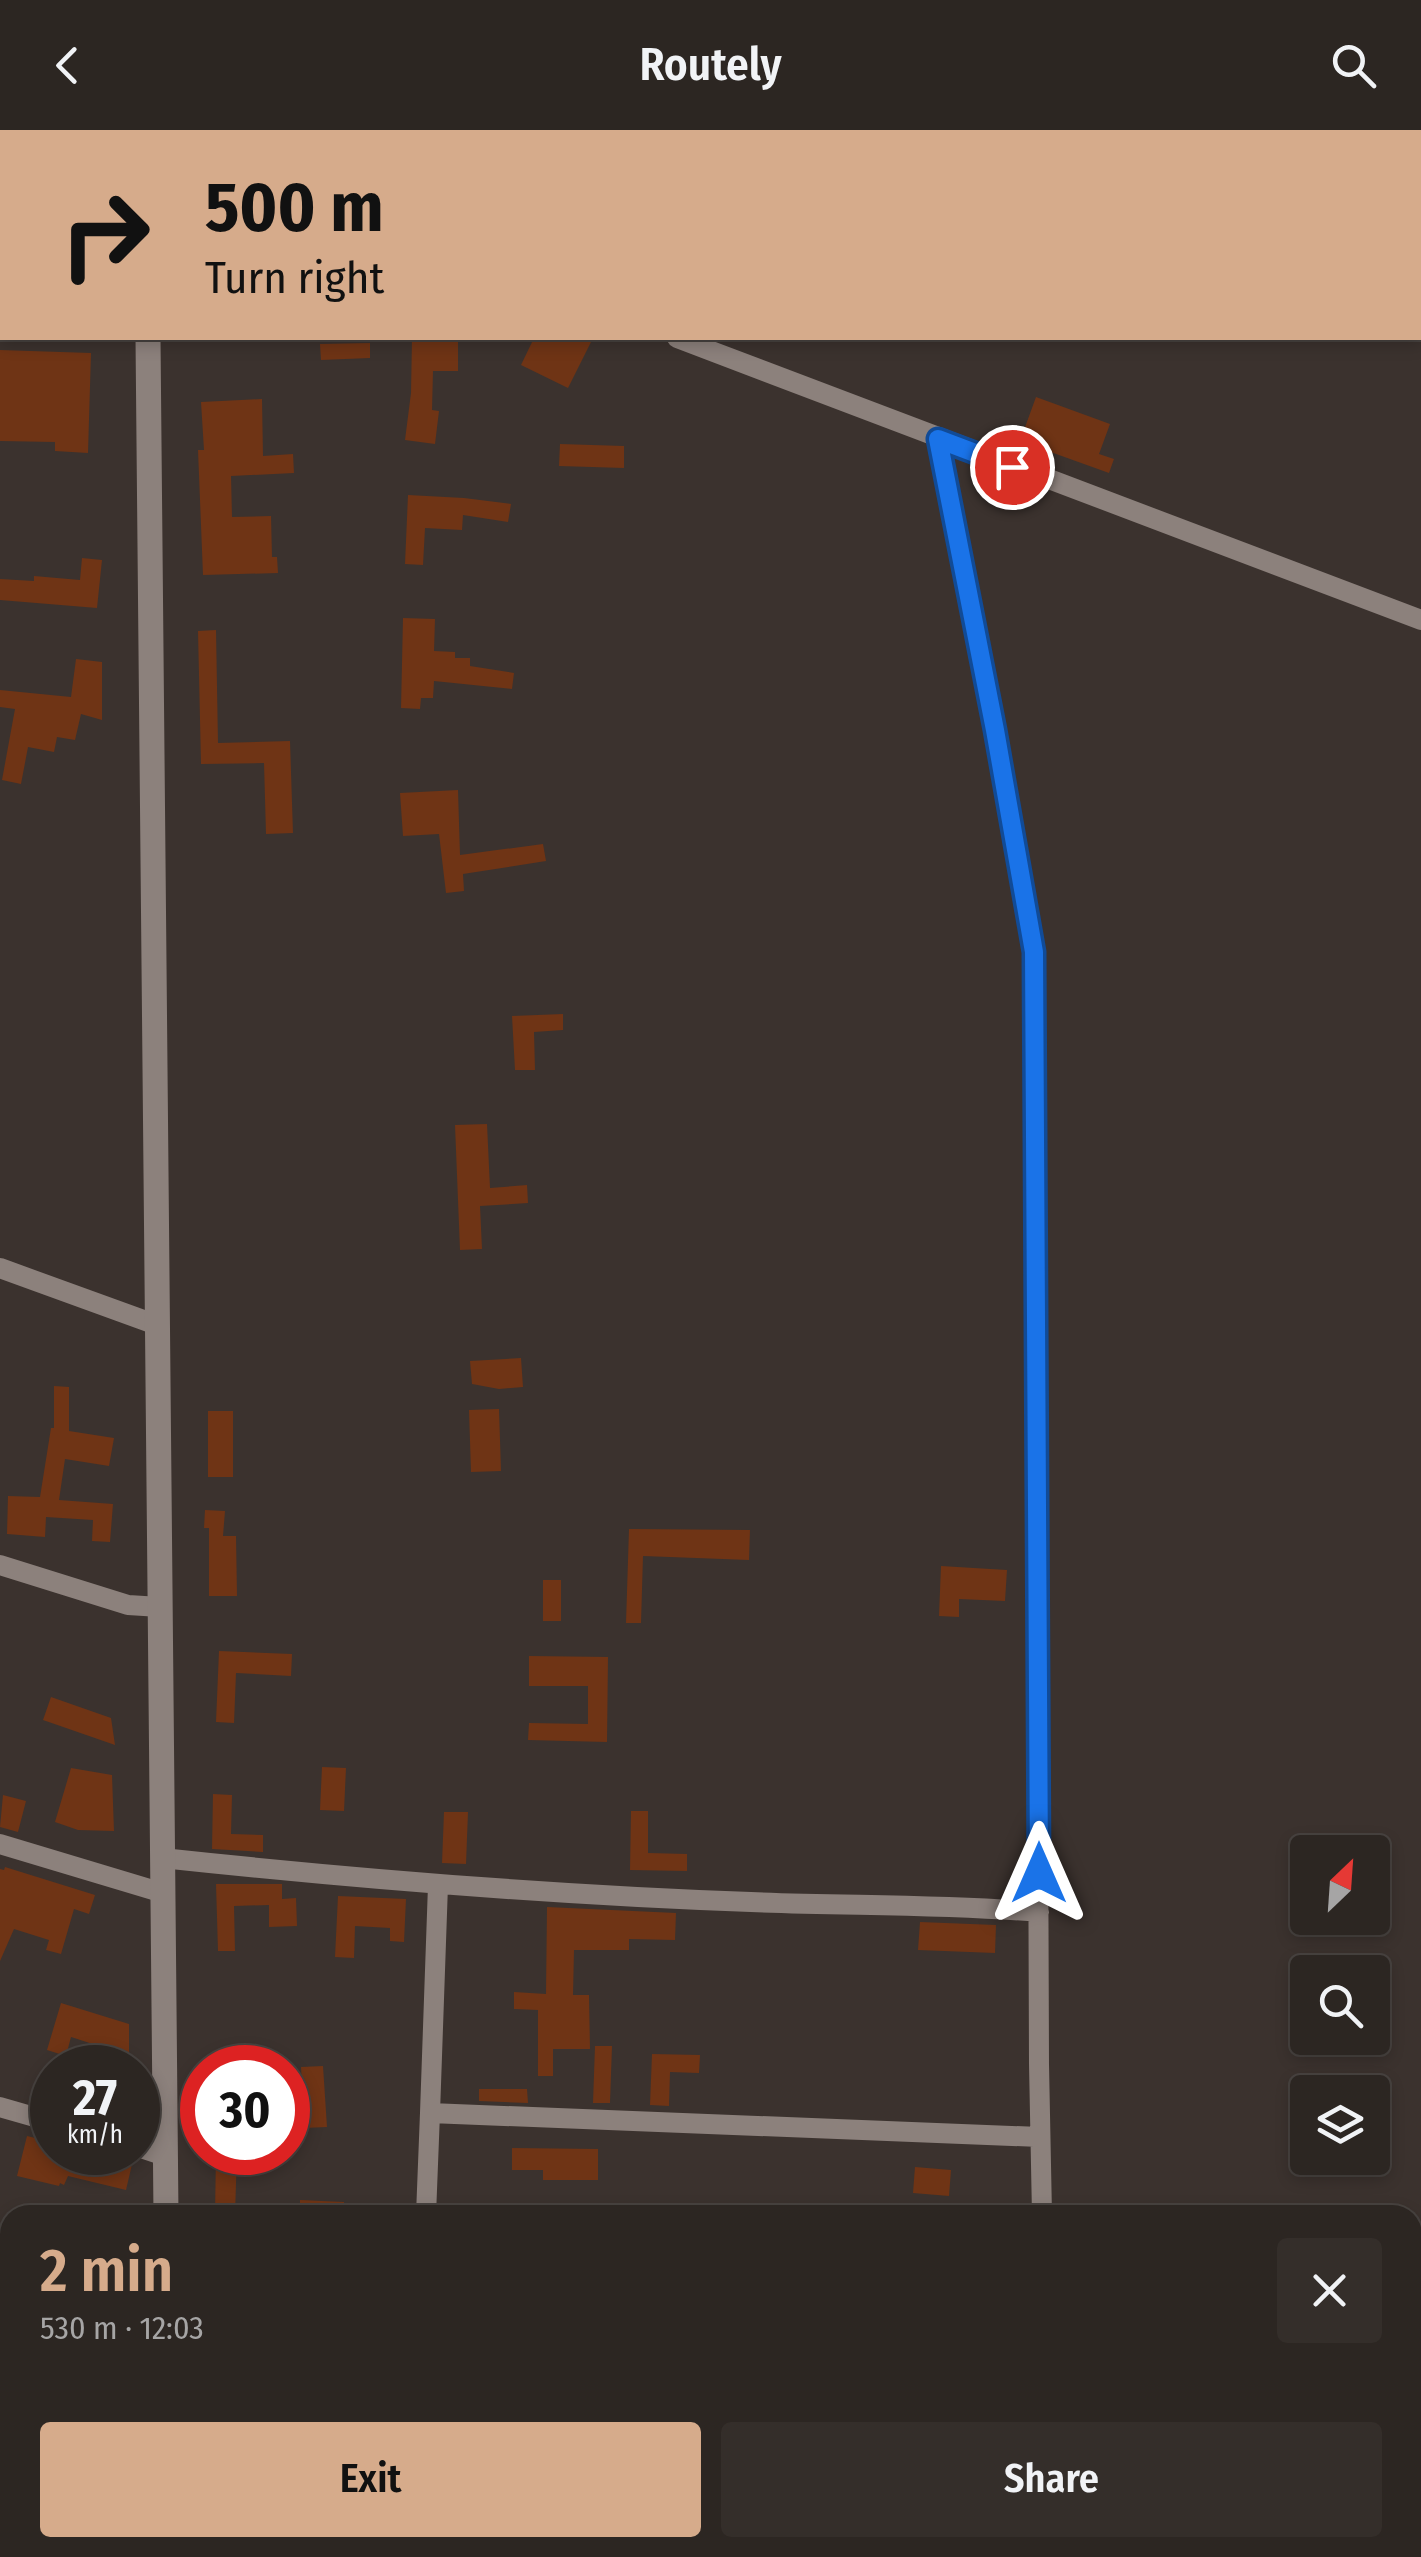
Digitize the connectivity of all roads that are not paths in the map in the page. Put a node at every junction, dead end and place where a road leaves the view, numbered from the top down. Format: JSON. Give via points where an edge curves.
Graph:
{"nodes":[{"id":1,"x":148,"y":340,"type":"edge"},
{"id":2,"x":683,"y":340,"type":"edge"},
{"id":3,"x":938,"y":439,"type":"junction"},
{"id":4,"x":1421,"y":620,"type":"edge"},
{"id":5,"x":0,"y":1268,"type":"edge"},
{"id":6,"x":157,"y":1325,"type":"junction"},
{"id":7,"x":0,"y":1565,"type":"edge"},
{"id":8,"x":160,"y":1606,"type":"junction"},
{"id":9,"x":0,"y":1844,"type":"edge"},
{"id":10,"x":162,"y":1858,"type":"junction"},
{"id":11,"x":438,"y":1885,"type":"junction"},
{"id":12,"x":162,"y":1893,"type":"junction"},
{"id":13,"x":1039,"y":1912,"type":"junction"},
{"id":14,"x":0,"y":2106,"type":"edge"},
{"id":15,"x":430,"y":2112,"type":"junction"},
{"id":16,"x":30,"y":2115,"type":"edge"},
{"id":17,"x":1040,"y":2137,"type":"junction"},
{"id":18,"x":160,"y":2154,"type":"edge"},
{"id":19,"x":166,"y":2156,"type":"junction"},
{"id":20,"x":166,"y":2205,"type":"edge"},
{"id":21,"x":426,"y":2205,"type":"edge"},
{"id":22,"x":1042,"y":2205,"type":"edge"}],
"edges":[{"from":1,"to":6,"type":"street"},
{"from":2,"to":3,"type":"street"},
{"from":3,"to":4,"type":"street"},
{"from":3,"to":13,"type":"street","via":[[1034,952]]},
{"from":5,"to":6,"type":"street"},
{"from":6,"to":8,"type":"street"},
{"from":7,"to":8,"type":"street","via":[[128,1604]]},
{"from":8,"to":10,"type":"street"},
{"from":9,"to":12,"type":"street"},
{"from":10,"to":11,"type":"street"},
{"from":10,"to":12,"type":"street"},
{"from":11,"to":13,"type":"street"},
{"from":11,"to":15,"type":"street"},
{"from":12,"to":19,"type":"street"},
{"from":13,"to":17,"type":"street"},
{"from":14,"to":16,"type":"street"},
{"from":15,"to":17,"type":"street"},
{"from":15,"to":21,"type":"street"},
{"from":17,"to":22,"type":"street"},
{"from":18,"to":19,"type":"street"},
{"from":19,"to":20,"type":"street"}]}
